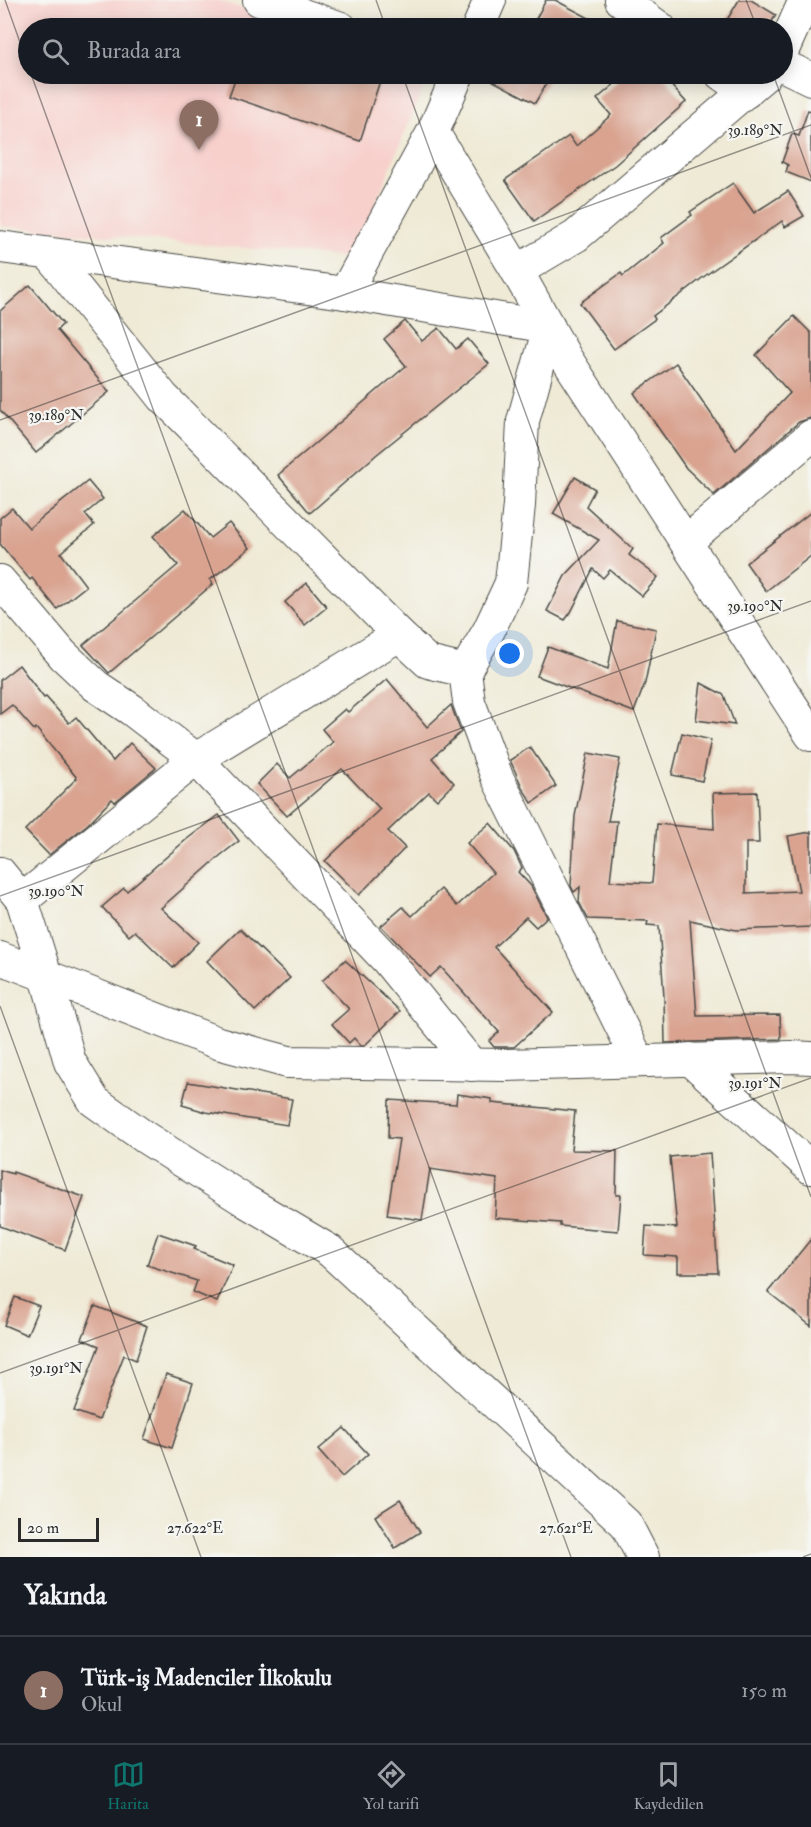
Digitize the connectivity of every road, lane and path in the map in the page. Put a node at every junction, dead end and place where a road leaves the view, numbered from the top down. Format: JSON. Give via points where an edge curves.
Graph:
{"nodes":[{"id":1,"x":259,"y":0,"type":"edge"},
{"id":2,"x":490,"y":0,"type":"edge"},
{"id":3,"x":621,"y":0,"type":"edge"},
{"id":4,"x":805,"y":0,"type":"edge"},
{"id":5,"x":312,"y":18,"type":"edge"},
{"id":6,"x":482,"y":18,"type":"edge"},
{"id":7,"x":646,"y":18,"type":"edge"},
{"id":8,"x":793,"y":28,"type":"edge"},
{"id":9,"x":793,"y":70,"type":"edge"},
{"id":10,"x":811,"y":79,"type":"edge"},
{"id":11,"x":454,"y":84,"type":"edge"},
{"id":12,"x":755,"y":84,"type":"edge"},
{"id":13,"x":433,"y":132,"type":"junction"},
{"id":14,"x":0,"y":247,"type":"edge"},
{"id":15,"x":49,"y":254,"type":"junction"},
{"id":16,"x":517,"y":271,"type":"junction"},
{"id":17,"x":345,"y":293,"type":"junction"},
{"id":18,"x":549,"y":327,"type":"junction"},
{"id":19,"x":811,"y":435,"type":"edge"},
{"id":20,"x":686,"y":542,"type":"junction"},
{"id":21,"x":0,"y":581,"type":"edge"},
{"id":22,"x":399,"y":635,"type":"junction"},
{"id":23,"x":465,"y":671,"type":"junction"},
{"id":24,"x":811,"y":734,"type":"edge"},
{"id":25,"x":196,"y":759,"type":"junction"},
{"id":26,"x":0,"y":873,"type":"edge"},
{"id":27,"x":22,"y":900,"type":"junction"},
{"id":28,"x":0,"y":958,"type":"edge"},
{"id":29,"x":46,"y":976,"type":"junction"},
{"id":30,"x":811,"y":1058,"type":"edge"},
{"id":31,"x":690,"y":1059,"type":"junction"},
{"id":32,"x":638,"y":1060,"type":"junction"},
{"id":33,"x":472,"y":1065,"type":"junction"},
{"id":34,"x":811,"y":1168,"type":"edge"},
{"id":35,"x":643,"y":1557,"type":"edge"}],
"edges":[{"from":1,"to":5,"type":"street"},
{"from":2,"to":6,"type":"street"},
{"from":3,"to":7,"type":"street"},
{"from":4,"to":8,"type":"street"},
{"from":9,"to":10,"type":"street"},
{"from":11,"to":13,"type":"street"},
{"from":12,"to":16,"type":"street","via":[[576,236]]},
{"from":13,"to":16,"type":"street"},
{"from":13,"to":17,"type":"street"},
{"from":14,"to":15,"type":"street"},
{"from":15,"to":17,"type":"street"},
{"from":15,"to":22,"type":"street","via":[[164,398]]},
{"from":16,"to":18,"type":"street"},
{"from":17,"to":18,"type":"street"},
{"from":18,"to":20,"type":"street"},
{"from":18,"to":23,"type":"street","via":[[523,422],[511,583]]},
{"from":19,"to":20,"type":"street"},
{"from":20,"to":24,"type":"street"},
{"from":21,"to":25,"type":"street","via":[[63,655],[96,686]]},
{"from":22,"to":23,"type":"street","via":[[428,662]]},
{"from":22,"to":25,"type":"street"},
{"from":23,"to":32,"type":"street","via":[[469,702],[497,777]]},
{"from":25,"to":27,"type":"street"},
{"from":25,"to":33,"type":"street","via":[[387,960]]},
{"from":26,"to":27,"type":"street"},
{"from":27,"to":29,"type":"street"},
{"from":28,"to":29,"type":"street"},
{"from":29,"to":33,"type":"street","via":[[218,1043],[288,1062]]},
{"from":29,"to":35,"type":"street","via":[[70,1062],[94,1101],[226,1190],[330,1251],[626,1524]]},
{"from":30,"to":31,"type":"street"},
{"from":31,"to":32,"type":"street"},
{"from":31,"to":34,"type":"street"},
{"from":32,"to":33,"type":"street"}]}
